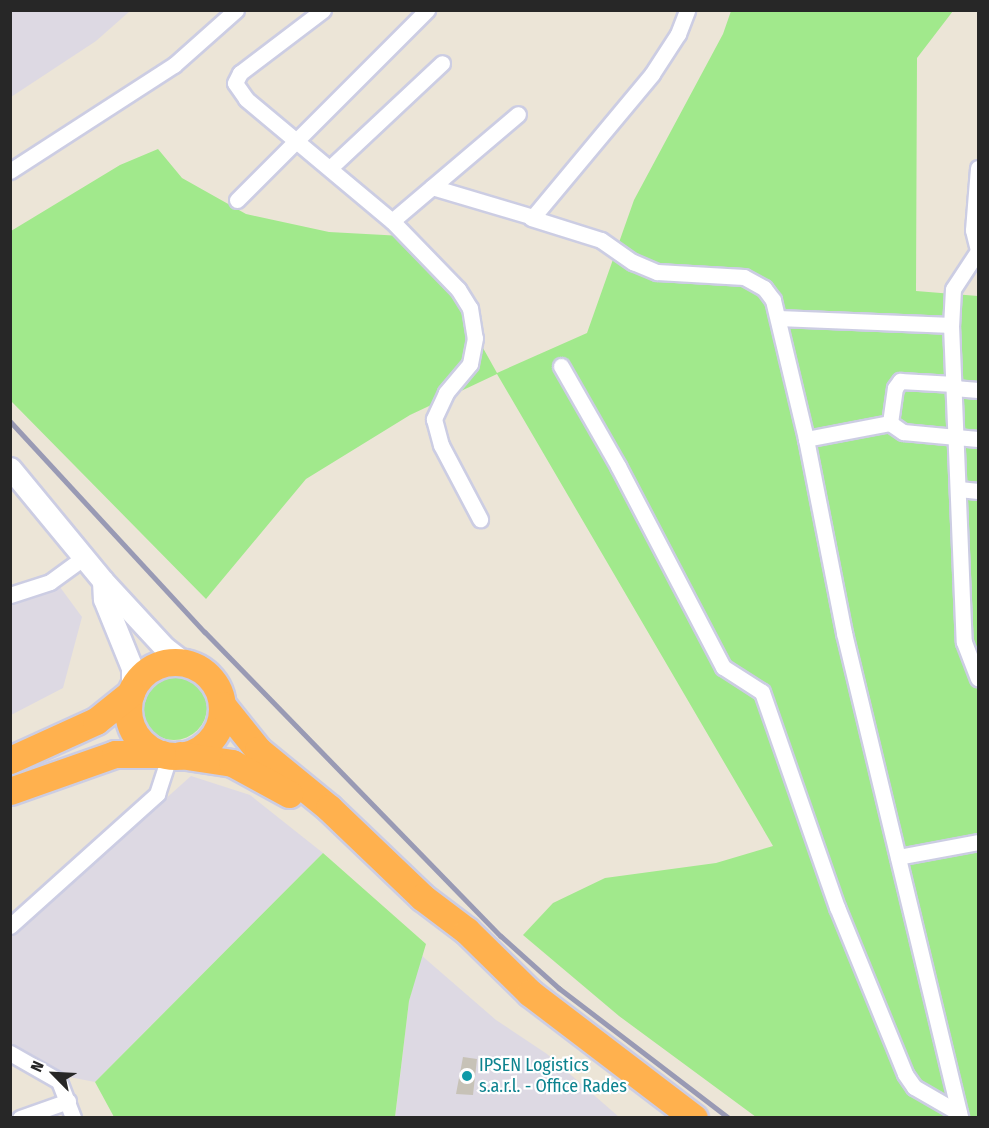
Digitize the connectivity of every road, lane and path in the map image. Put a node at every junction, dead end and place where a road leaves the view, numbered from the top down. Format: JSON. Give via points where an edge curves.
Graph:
{"nodes":[{"id":1,"x":236,"y":10,"type":"edge"},
{"id":2,"x":323,"y":10,"type":"edge"},
{"id":3,"x":427,"y":10,"type":"edge"},
{"id":4,"x":687,"y":10,"type":"edge"},
{"id":5,"x":442,"y":63,"type":"dead end"},
{"id":6,"x":518,"y":114,"type":"dead end"},
{"id":7,"x":296,"y":143,"type":"junction"},
{"id":8,"x":331,"y":167,"type":"junction"},
{"id":9,"x":978,"y":168,"type":"edge"},
{"id":10,"x":10,"y":171,"type":"edge"},
{"id":11,"x":432,"y":187,"type":"junction"},
{"id":12,"x":237,"y":200,"type":"dead end"},
{"id":13,"x":531,"y":218,"type":"junction"},
{"id":14,"x":392,"y":221,"type":"junction"},
{"id":15,"x":978,"y":251,"type":"edge"},
{"id":16,"x":779,"y":318,"type":"junction"},
{"id":17,"x":951,"y":325,"type":"junction"},
{"id":18,"x":561,"y":366,"type":"dead end"},
{"id":19,"x":954,"y":386,"type":"junction"},
{"id":20,"x":978,"y":390,"type":"edge"},
{"id":21,"x":890,"y":423,"type":"junction"},
{"id":22,"x":956,"y":437,"type":"junction"},
{"id":23,"x":806,"y":439,"type":"junction"},
{"id":24,"x":978,"y":439,"type":"edge"},
{"id":25,"x":10,"y":468,"type":"edge"},
{"id":26,"x":959,"y":489,"type":"junction"},
{"id":27,"x":978,"y":491,"type":"edge"},
{"id":28,"x":480,"y":519,"type":"dead end"},
{"id":29,"x":83,"y":558,"type":"junction"},
{"id":30,"x":103,"y":581,"type":"junction"},
{"id":31,"x":10,"y":595,"type":"edge"},
{"id":32,"x":185,"y":663,"type":"junction"},
{"id":33,"x":978,"y":678,"type":"edge"},
{"id":34,"x":132,"y":691,"type":"junction"},
{"id":35,"x":222,"y":705,"type":"junction"},
{"id":36,"x":170,"y":755,"type":"junction"},
{"id":37,"x":16,"y":757,"type":"edge"},
{"id":38,"x":10,"y":791,"type":"edge"},
{"id":39,"x":978,"y":842,"type":"edge"},
{"id":40,"x":898,"y":857,"type":"junction"},
{"id":41,"x":10,"y":926,"type":"edge"},
{"id":42,"x":10,"y":1053,"type":"edge"},
{"id":43,"x":68,"y":1101,"type":"junction"},
{"id":44,"x":959,"y":1115,"type":"edge"},
{"id":45,"x":20,"y":1118,"type":"edge"},
{"id":46,"x":73,"y":1118,"type":"edge"},
{"id":47,"x":672,"y":1118,"type":"edge"},
{"id":48,"x":694,"y":1118,"type":"edge"}],
"edges":[{"from":1,"to":10,"type":"street","via":[[164,72]]},
{"from":2,"to":7,"type":"street","via":[[240,73],[235,83],[246,99]]},
{"from":3,"to":7,"type":"street"},
{"from":4,"to":13,"type":"street","via":[[678,34],[652,75]]},
{"from":5,"to":8,"type":"street"},
{"from":6,"to":11,"type":"street"},
{"from":7,"to":8,"type":"street"},
{"from":7,"to":12,"type":"street"},
{"from":8,"to":14,"type":"street"},
{"from":9,"to":15,"type":"street","via":[[973,230]]},
{"from":11,"to":13,"type":"street"},
{"from":11,"to":14,"type":"street"},
{"from":13,"to":16,"type":"street","via":[[601,240],[633,262],[657,272],[744,277],[764,288]]},
{"from":14,"to":28,"type":"street","via":[[458,289],[470,308],[475,338],[470,364],[446,393],[434,419],[441,445]]},
{"from":15,"to":17,"type":"street","via":[[953,289]]},
{"from":16,"to":17,"type":"street"},
{"from":16,"to":23,"type":"street"},
{"from":17,"to":19,"type":"street"},
{"from":18,"to":44,"type":"street","via":[[723,667],[728,674],[757,686],[765,698],[837,907],[904,1074],[921,1092]]},
{"from":19,"to":20,"type":"street"},
{"from":19,"to":21,"type":"street","via":[[897,382]]},
{"from":19,"to":22,"type":"street"},
{"from":21,"to":22,"type":"street","via":[[903,432]]},
{"from":21,"to":23,"type":"street"},
{"from":22,"to":24,"type":"street"},
{"from":22,"to":26,"type":"street"},
{"from":23,"to":40,"type":"street","via":[[844,633]]},
{"from":25,"to":29,"type":"main road"},
{"from":26,"to":27,"type":"street"},
{"from":26,"to":33,"type":"street","via":[[964,642]]},
{"from":29,"to":30,"type":"main road"},
{"from":29,"to":31,"type":"street","via":[[50,582]]},
{"from":30,"to":32,"type":"main road","via":[[165,648]]},
{"from":30,"to":34,"type":"main road","via":[[104,599],[132,668]]},
{"from":32,"to":34,"type":"highway","via":[[159,665],[147,671]]},
{"from":32,"to":35,"type":"highway","via":[[210,678]]},
{"from":34,"to":36,"type":"highway","via":[[131,725],[143,743]]},
{"from":34,"to":37,"type":"highway","via":[[96,721]]},
{"from":35,"to":36,"type":"highway","via":[[215,733],[193,752]]},
{"from":35,"to":48,"type":"highway","via":[[258,750],[329,808],[422,897],[467,930],[530,993]]},
{"from":36,"to":38,"type":"highway","via":[[114,754]]},
{"from":36,"to":41,"type":"street","via":[[157,794]]},
{"from":36,"to":47,"type":"highway","via":[[232,763],[294,797],[413,906]]},
{"from":39,"to":40,"type":"street"},
{"from":40,"to":44,"type":"street"},
{"from":42,"to":43,"type":"street","via":[[59,1081]]},
{"from":43,"to":45,"type":"street"},
{"from":43,"to":46,"type":"street"}]}
